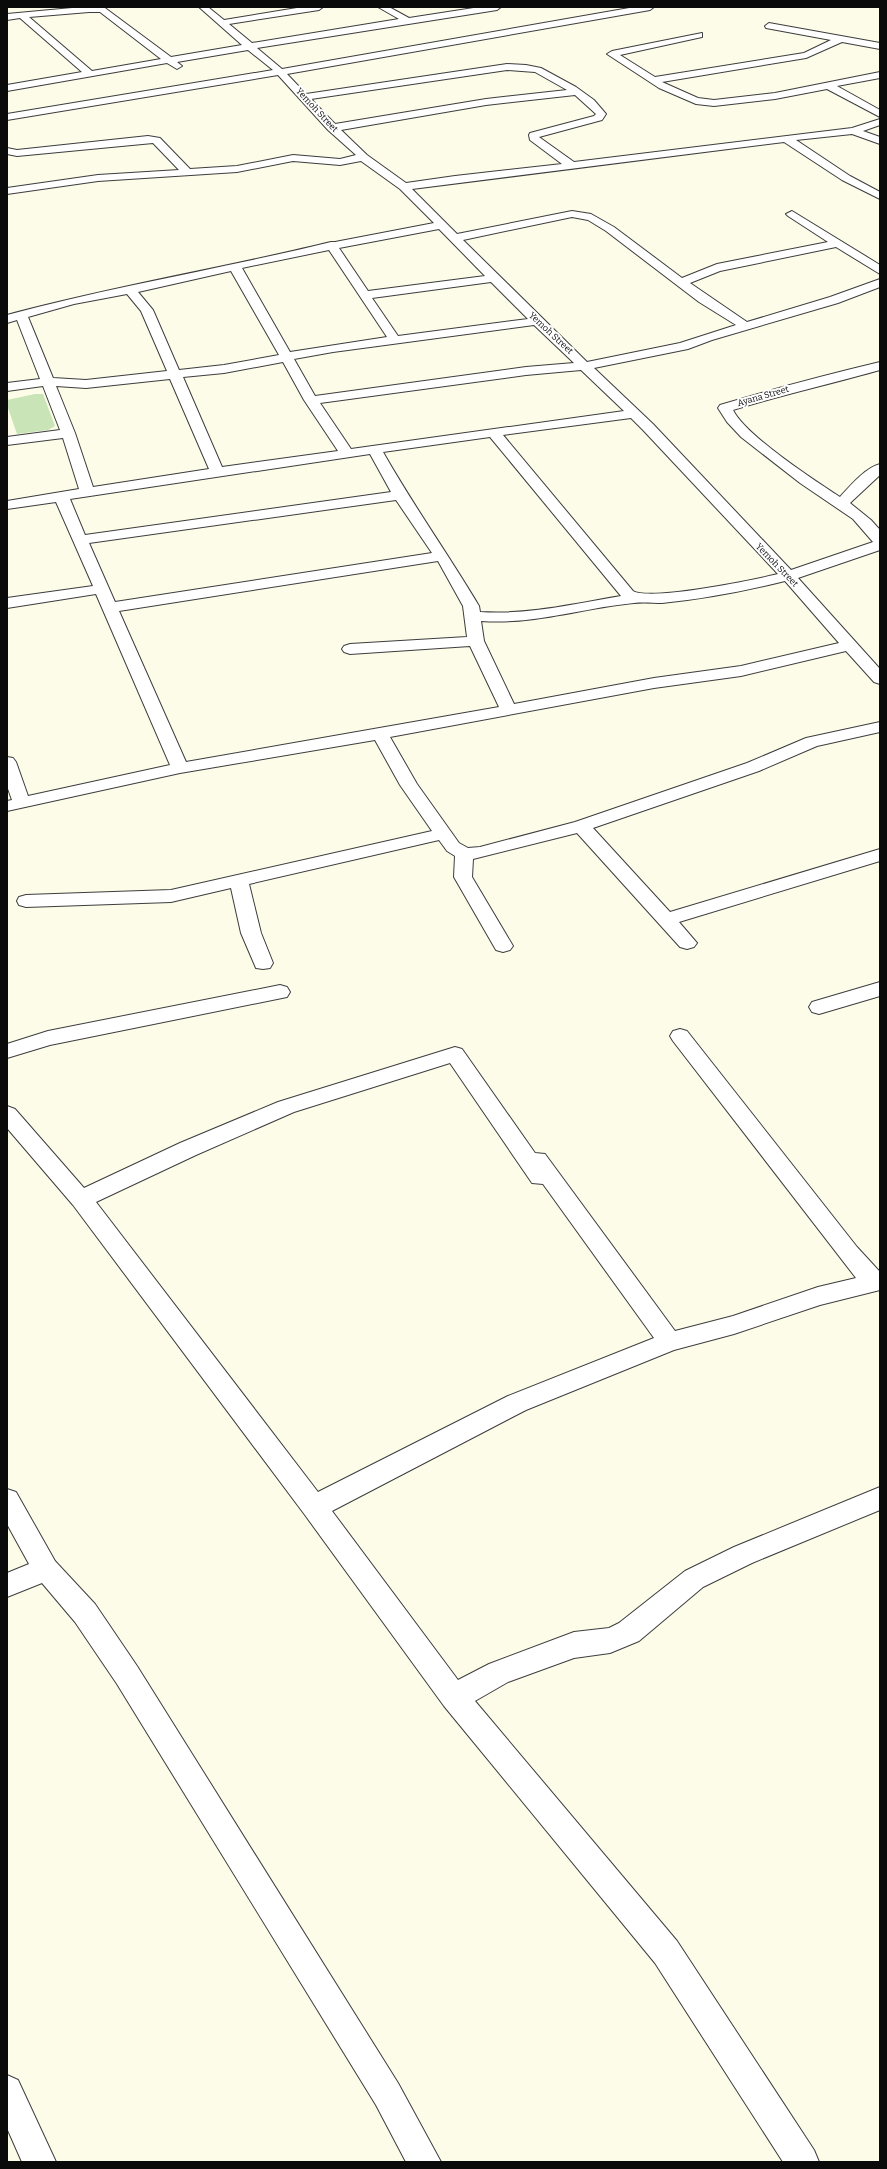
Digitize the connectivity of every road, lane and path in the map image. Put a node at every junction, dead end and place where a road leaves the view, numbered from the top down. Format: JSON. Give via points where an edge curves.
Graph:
{"nodes":[{"id":1,"x":203,"y":7,"type":"edge"},
{"id":2,"x":319,"y":7,"type":"edge"},
{"id":3,"x":382,"y":7,"type":"edge"},
{"id":4,"x":497,"y":7,"type":"edge"},
{"id":5,"x":650,"y":7,"type":"edge"},
{"id":6,"x":22,"y":16,"type":"junction"},
{"id":7,"x":7,"y":17,"type":"edge"},
{"id":8,"x":408,"y":21,"type":"junction"},
{"id":9,"x":221,"y":23,"type":"junction"},
{"id":10,"x":769,"y":26,"type":"dead end"},
{"id":11,"x":699,"y":35,"type":"dead end"},
{"id":12,"x":816,"y":35,"type":"junction"},
{"id":13,"x":841,"y":39,"type":"junction"},
{"id":14,"x":880,"y":46,"type":"edge"},
{"id":15,"x":250,"y":47,"type":"junction"},
{"id":16,"x":824,"y":47,"type":"junction"},
{"id":17,"x":170,"y":61,"type":"junction"},
{"id":18,"x":280,"y":72,"type":"junction"},
{"id":19,"x":91,"y":75,"type":"junction"},
{"id":20,"x":880,"y":75,"type":"edge"},
{"id":21,"x":654,"y":80,"type":"junction"},
{"id":22,"x":206,"y":85,"type":"junction"},
{"id":23,"x":829,"y":86,"type":"junction"},
{"id":24,"x":7,"y":88,"type":"edge"},
{"id":25,"x":575,"y":92,"type":"junction"},
{"id":26,"x":305,"y":97,"type":"junction"},
{"id":27,"x":880,"y":114,"type":"edge"},
{"id":28,"x":7,"y":118,"type":"edge"},
{"id":29,"x":880,"y":122,"type":"edge"},
{"id":30,"x":332,"y":128,"type":"junction"},
{"id":31,"x":853,"y":130,"type":"junction"},
{"id":32,"x":786,"y":138,"type":"junction"},
{"id":33,"x":880,"y":141,"type":"edge"},
{"id":34,"x":7,"y":151,"type":"edge"},
{"id":35,"x":363,"y":157,"type":"junction"},
{"id":36,"x":572,"y":165,"type":"junction"},
{"id":37,"x":187,"y":172,"type":"junction"},
{"id":38,"x":404,"y":187,"type":"junction"},
{"id":39,"x":7,"y":191,"type":"edge"},
{"id":40,"x":877,"y":192,"type":"edge"},
{"id":41,"x":792,"y":214,"type":"dead end"},
{"id":42,"x":441,"y":225,"type":"junction"},
{"id":43,"x":456,"y":238,"type":"junction"},
{"id":44,"x":838,"y":243,"type":"junction"},
{"id":45,"x":332,"y":245,"type":"junction"},
{"id":46,"x":235,"y":266,"type":"junction"},
{"id":47,"x":880,"y":270,"type":"edge"},
{"id":48,"x":494,"y":278,"type":"junction"},
{"id":49,"x":682,"y":282,"type":"junction"},
{"id":50,"x":879,"y":284,"type":"edge"},
{"id":51,"x":131,"y":291,"type":"junction"},
{"id":52,"x":365,"y":295,"type":"junction"},
{"id":53,"x":21,"y":315,"type":"junction"},
{"id":54,"x":7,"y":319,"type":"edge"},
{"id":55,"x":537,"y":321,"type":"junction"},
{"id":56,"x":744,"y":326,"type":"junction"},
{"id":57,"x":395,"y":340,"type":"junction"},
{"id":58,"x":288,"y":357,"type":"junction"},
{"id":59,"x":586,"y":366,"type":"junction"},
{"id":60,"x":880,"y":366,"type":"edge"},
{"id":61,"x":174,"y":374,"type":"junction"},
{"id":62,"x":47,"y":382,"type":"junction"},
{"id":63,"x":7,"y":387,"type":"edge"},
{"id":64,"x":311,"y":400,"type":"junction"},
{"id":65,"x":634,"y":414,"type":"junction"},
{"id":66,"x":493,"y":432,"type":"junction"},
{"id":67,"x":68,"y":433,"type":"junction"},
{"id":68,"x":7,"y":441,"type":"edge"},
{"id":69,"x":375,"y":450,"type":"junction"},
{"id":70,"x":347,"y":453,"type":"junction"},
{"id":71,"x":880,"y":468,"type":"edge"},
{"id":72,"x":217,"y":472,"type":"junction"},
{"id":73,"x":87,"y":491,"type":"junction"},
{"id":74,"x":400,"y":495,"type":"junction"},
{"id":75,"x":62,"y":496,"type":"junction"},
{"id":76,"x":841,"y":504,"type":"junction"},
{"id":77,"x":7,"y":505,"type":"edge"},
{"id":78,"x":81,"y":540,"type":"junction"},
{"id":79,"x":880,"y":541,"type":"edge"},
{"id":80,"x":880,"y":546,"type":"edge"},
{"id":81,"x":442,"y":556,"type":"junction"},
{"id":82,"x":788,"y":576,"type":"junction"},
{"id":83,"x":100,"y":589,"type":"junction"},
{"id":84,"x":635,"y":598,"type":"junction"},
{"id":85,"x":7,"y":603,"type":"edge"},
{"id":86,"x":109,"y":608,"type":"junction"},
{"id":87,"x":473,"y":616,"type":"junction"},
{"id":88,"x":476,"y":641,"type":"junction"},
{"id":89,"x":850,"y":645,"type":"junction"},
{"id":90,"x":350,"y":649,"type":"dead end"},
{"id":91,"x":880,"y":679,"type":"edge"},
{"id":92,"x":509,"y":710,"type":"junction"},
{"id":93,"x":880,"y":727,"type":"edge"},
{"id":94,"x":380,"y":734,"type":"junction"},
{"id":95,"x":7,"y":762,"type":"edge"},
{"id":96,"x":180,"y":768,"type":"junction"},
{"id":97,"x":14,"y":804,"type":"edge"},
{"id":98,"x":581,"y":826,"type":"junction"},
{"id":99,"x":444,"y":834,"type":"junction"},
{"id":100,"x":464,"y":854,"type":"junction"},
{"id":101,"x":880,"y":856,"type":"edge"},
{"id":102,"x":239,"y":881,"type":"junction"},
{"id":103,"x":26,"y":901,"type":"dead end"},
{"id":104,"x":666,"y":920,"type":"junction"},
{"id":105,"x":687,"y":943,"type":"dead end"},
{"id":106,"x":503,"y":946,"type":"dead end"},
{"id":107,"x":263,"y":963,"type":"dead end"},
{"id":108,"x":880,"y":989,"type":"edge"},
{"id":109,"x":280,"y":992,"type":"dead end"},
{"id":110,"x":819,"y":1007,"type":"dead end"},
{"id":111,"x":680,"y":1036,"type":"dead end"},
{"id":112,"x":7,"y":1051,"type":"edge"},
{"id":113,"x":7,"y":1114,"type":"edge"},
{"id":114,"x":532,"y":1153,"type":"dead end"},
{"id":115,"x":540,"y":1177,"type":"dead end"},
{"id":116,"x":81,"y":1200,"type":"junction"},
{"id":117,"x":877,"y":1282,"type":"edge"},
{"id":118,"x":670,"y":1342,"type":"junction"},
{"id":119,"x":880,"y":1498,"type":"edge"},
{"id":120,"x":7,"y":1500,"type":"edge"},
{"id":121,"x":314,"y":1507,"type":"junction"},
{"id":122,"x":46,"y":1568,"type":"junction"},
{"id":123,"x":7,"y":1585,"type":"edge"},
{"id":124,"x":454,"y":1697,"type":"junction"},
{"id":125,"x":7,"y":2092,"type":"edge"},
{"id":126,"x":39,"y":2162,"type":"edge"},
{"id":127,"x":424,"y":2162,"type":"edge"},
{"id":128,"x":802,"y":2162,"type":"edge"}],
"edges":[{"from":1,"to":9,"type":"street","name":"Yemoh Street"},
{"from":2,"to":9,"type":"street"},
{"from":3,"to":8,"type":"street"},
{"from":4,"to":8,"type":"street"},
{"from":5,"to":18,"type":"street"},
{"from":6,"to":7,"type":"street"},
{"from":6,"to":17,"type":"street","via":[[102,10]]},
{"from":6,"to":19,"type":"street"},
{"from":8,"to":15,"type":"street"},
{"from":9,"to":15,"type":"street","name":"Yemoh Street"},
{"from":10,"to":12,"type":"street"},
{"from":11,"to":21,"type":"street","via":[[612,54]]},
{"from":12,"to":13,"type":"street"},
{"from":12,"to":16,"type":"street"},
{"from":13,"to":14,"type":"street"},
{"from":13,"to":16,"type":"street"},
{"from":15,"to":17,"type":"street"},
{"from":15,"to":18,"type":"street","name":"Yemoh Street"},
{"from":16,"to":21,"type":"street","via":[[806,55]]},
{"from":17,"to":19,"type":"street"},
{"from":17,"to":22,"type":"street"},
{"from":18,"to":22,"type":"street"},
{"from":18,"to":26,"type":"street","name":"Yemoh Street"},
{"from":19,"to":24,"type":"street"},
{"from":20,"to":23,"type":"street"},
{"from":21,"to":23,"type":"street","via":[[696,101],[714,103]]},
{"from":22,"to":28,"type":"street"},
{"from":23,"to":27,"type":"street"},
{"from":25,"to":26,"type":"street","via":[[539,71],[507,68]]},
{"from":25,"to":30,"type":"street","via":[[486,102]]},
{"from":25,"to":36,"type":"street","via":[[599,110],[601,114],[598,118],[534,135],[534,138]]},
{"from":26,"to":30,"type":"street","name":"Yemoh Street"},
{"from":29,"to":31,"type":"street"},
{"from":30,"to":35,"type":"street","name":"Yemoh Street"},
{"from":31,"to":32,"type":"street"},
{"from":31,"to":33,"type":"street"},
{"from":32,"to":36,"type":"street"},
{"from":32,"to":40,"type":"street","via":[[846,178]]},
{"from":34,"to":37,"type":"street","via":[[17,153],[148,139],[156,140]]},
{"from":35,"to":37,"type":"street","via":[[340,162],[293,158],[237,168]]},
{"from":35,"to":38,"type":"street","name":"Yemoh Street"},
{"from":36,"to":38,"type":"street","via":[[439,179]]},
{"from":37,"to":39,"type":"street","via":[[98,178]]},
{"from":38,"to":42,"type":"street","name":"Yemoh Street"},
{"from":41,"to":44,"type":"street"},
{"from":42,"to":43,"type":"street","name":"Yemoh Street"},
{"from":42,"to":45,"type":"street"},
{"from":43,"to":48,"type":"street","name":"Yemoh Street"},
{"from":43,"to":49,"type":"street","via":[[582,214],[610,229]]},
{"from":44,"to":47,"type":"street"},
{"from":44,"to":49,"type":"street","via":[[717,268]]},
{"from":45,"to":46,"type":"street"},
{"from":45,"to":52,"type":"street"},
{"from":46,"to":51,"type":"street"},
{"from":46,"to":58,"type":"street"},
{"from":48,"to":52,"type":"street"},
{"from":48,"to":55,"type":"street","name":"Yemoh Street"},
{"from":49,"to":56,"type":"street"},
{"from":50,"to":56,"type":"street"},
{"from":51,"to":53,"type":"street","via":[[73,301]]},
{"from":51,"to":61,"type":"street","via":[[147,310]]},
{"from":52,"to":57,"type":"street"},
{"from":53,"to":54,"type":"street"},
{"from":53,"to":62,"type":"street"},
{"from":55,"to":57,"type":"street"},
{"from":55,"to":59,"type":"street","name":"Yemoh Street"},
{"from":56,"to":59,"type":"street","via":[[684,346]]},
{"from":57,"to":58,"type":"street"},
{"from":58,"to":61,"type":"street"},
{"from":58,"to":64,"type":"street"},
{"from":59,"to":64,"type":"street","via":[[526,371]]},
{"from":59,"to":65,"type":"street","name":"Yemoh Street"},
{"from":60,"to":76,"type":"street","name":"Ayana Street","via":[[725,408],[728,416],[751,439],[811,485]]},
{"from":61,"to":62,"type":"street","via":[[86,384]]},
{"from":61,"to":72,"type":"street"},
{"from":62,"to":63,"type":"street"},
{"from":62,"to":67,"type":"street"},
{"from":64,"to":70,"type":"street"},
{"from":65,"to":66,"type":"street"},
{"from":65,"to":82,"type":"street","name":"Yemoh Street"},
{"from":66,"to":69,"type":"street"},
{"from":66,"to":84,"type":"street","via":[[628,594]]},
{"from":67,"to":68,"type":"street"},
{"from":67,"to":73,"type":"street"},
{"from":69,"to":70,"type":"street"},
{"from":69,"to":74,"type":"street"},
{"from":70,"to":72,"type":"street"},
{"from":71,"to":76,"type":"street"},
{"from":72,"to":73,"type":"street"},
{"from":73,"to":75,"type":"street"},
{"from":74,"to":78,"type":"street"},
{"from":74,"to":81,"type":"street"},
{"from":75,"to":77,"type":"street"},
{"from":75,"to":78,"type":"street"},
{"from":76,"to":79,"type":"street","via":[[866,524]]},
{"from":78,"to":83,"type":"street"},
{"from":80,"to":82,"type":"street"},
{"from":81,"to":86,"type":"street"},
{"from":81,"to":87,"type":"street","via":[[471,606]]},
{"from":82,"to":84,"type":"street","via":[[661,598]]},
{"from":82,"to":89,"type":"street","name":"Yemoh Street"},
{"from":83,"to":85,"type":"street"},
{"from":83,"to":86,"type":"street"},
{"from":84,"to":87,"type":"street","via":[[532,616]]},
{"from":86,"to":96,"type":"street"},
{"from":87,"to":88,"type":"street"},
{"from":88,"to":90,"type":"street"},
{"from":88,"to":92,"type":"street"},
{"from":89,"to":91,"type":"street","name":"Yemoh Street"},
{"from":89,"to":92,"type":"street","via":[[741,670]]},
{"from":92,"to":94,"type":"street"},
{"from":93,"to":98,"type":"street","via":[[812,742],[753,767]]},
{"from":94,"to":96,"type":"street"},
{"from":94,"to":99,"type":"street","via":[[409,785]]},
{"from":95,"to":97,"type":"street"},
{"from":96,"to":97,"type":"street"},
{"from":98,"to":100,"type":"street","via":[[480,853]]},
{"from":98,"to":104,"type":"street"},
{"from":99,"to":100,"type":"street","via":[[453,847]]},
{"from":99,"to":102,"type":"street"},
{"from":100,"to":106,"type":"street","via":[[463,877]]},
{"from":101,"to":104,"type":"street"},
{"from":102,"to":103,"type":"street","via":[[170,896]]},
{"from":102,"to":107,"type":"street","via":[[245,917],[253,944]]},
{"from":104,"to":105,"type":"street"},
{"from":108,"to":110,"type":"street"},
{"from":109,"to":112,"type":"street","via":[[48,1038]]},
{"from":111,"to":117,"type":"street","via":[[844,1247]]},
{"from":113,"to":116,"type":"street"},
{"from":114,"to":118,"type":"street"},
{"from":115,"to":116,"type":"street","via":[[455,1054],[286,1106]]},
{"from":116,"to":121,"type":"street"},
{"from":117,"to":118,"type":"street","via":[[818,1296],[734,1325]]},
{"from":118,"to":121,"type":"street","via":[[517,1403]]},
{"from":119,"to":124,"type":"street","via":[[694,1579],[629,1632],[610,1640],[574,1645],[499,1673]]},
{"from":120,"to":122,"type":"street"},
{"from":121,"to":124,"type":"street"},
{"from":122,"to":123,"type":"street"},
{"from":122,"to":127,"type":"street","via":[[85,1613],[127,1675],[387,2094]]},
{"from":124,"to":128,"type":"street","via":[[666,1952]]},
{"from":125,"to":126,"type":"street"}]}
